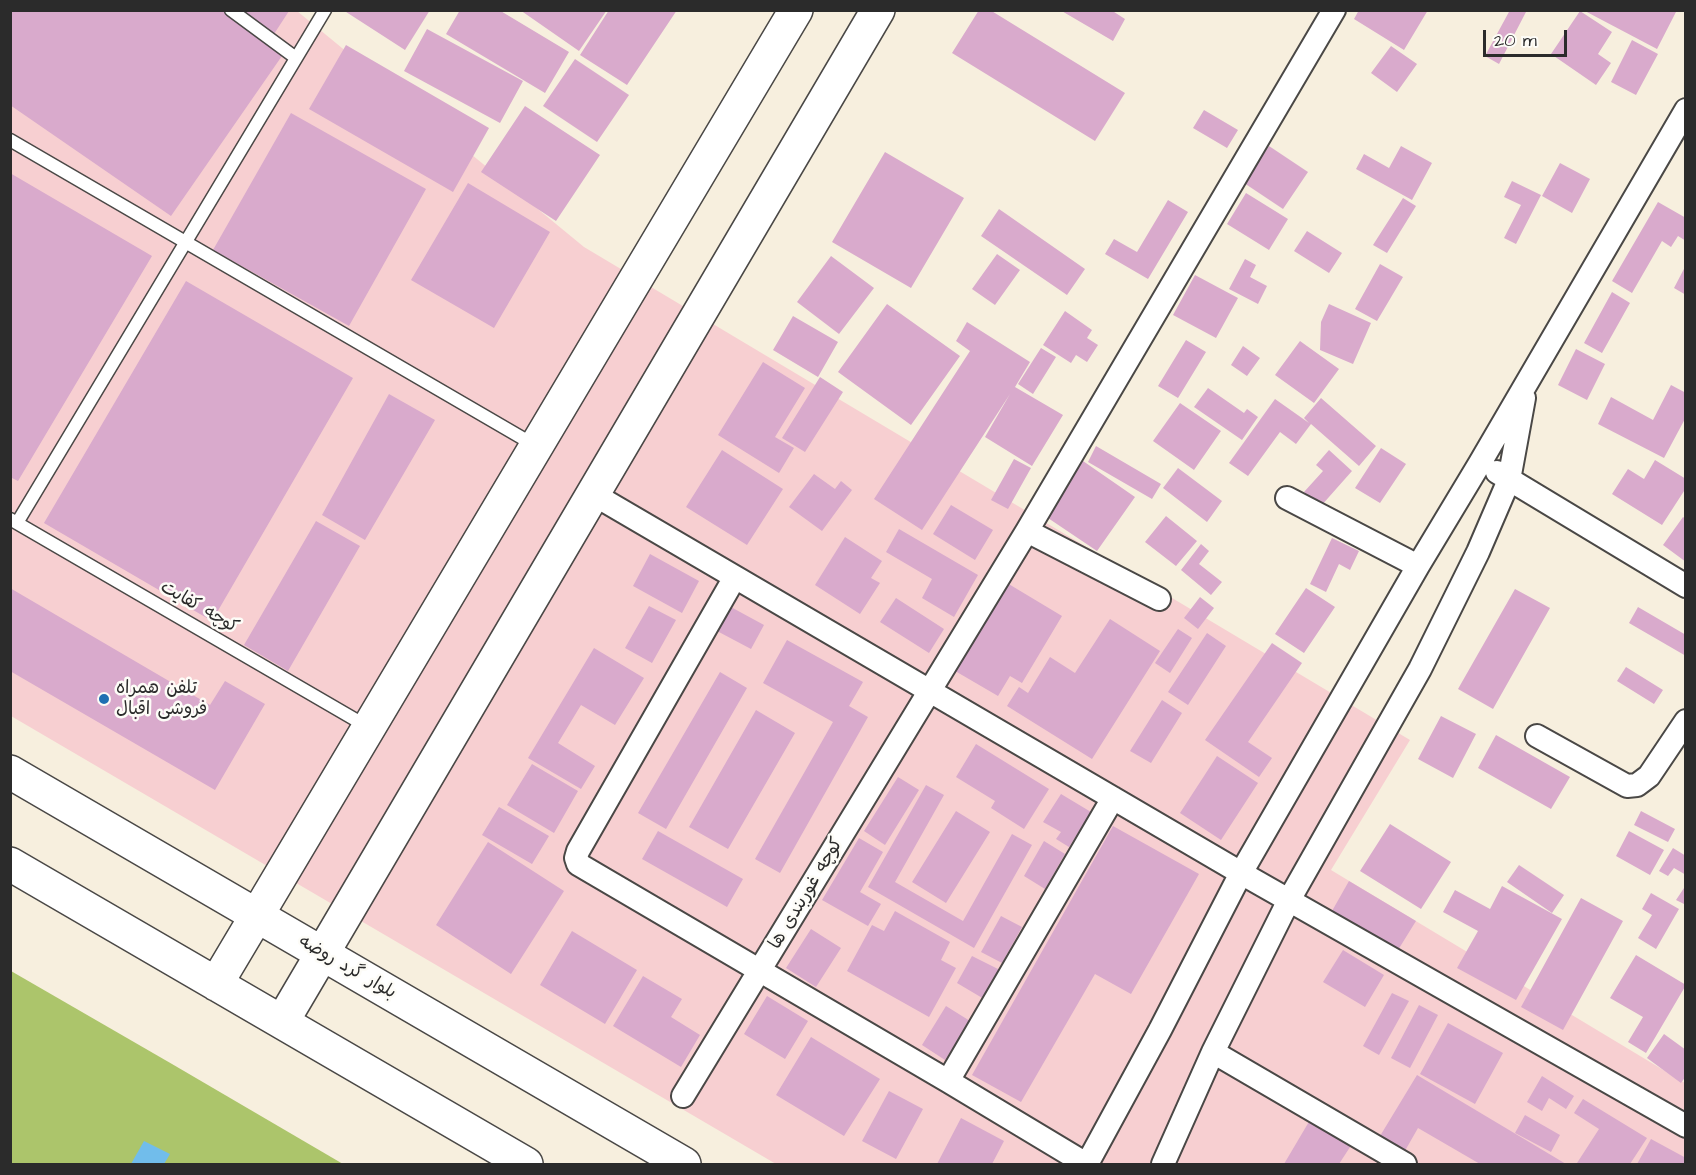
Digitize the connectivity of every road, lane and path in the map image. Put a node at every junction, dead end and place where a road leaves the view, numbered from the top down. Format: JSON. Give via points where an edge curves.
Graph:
{"nodes":[{"id":1,"x":231,"y":10,"type":"edge"},
{"id":2,"x":325,"y":10,"type":"edge"},
{"id":3,"x":796,"y":10,"type":"edge"},
{"id":4,"x":878,"y":10,"type":"edge"},
{"id":5,"x":1334,"y":10,"type":"edge"},
{"id":6,"x":296,"y":58,"type":"junction"},
{"id":7,"x":1686,"y":110,"type":"edge"},
{"id":8,"x":10,"y":140,"type":"edge"},
{"id":9,"x":186,"y":242,"type":"junction"},
{"id":10,"x":1527,"y":381,"type":"junction"},
{"id":11,"x":537,"y":446,"type":"junction"},
{"id":12,"x":1480,"y":463,"type":"junction"},
{"id":13,"x":1509,"y":480,"type":"junction"},
{"id":14,"x":593,"y":494,"type":"junction"},
{"id":15,"x":1287,"y":498,"type":"dead end"},
{"id":16,"x":14,"y":521,"type":"edge"},
{"id":17,"x":1027,"y":531,"type":"junction"},
{"id":18,"x":1418,"y":566,"type":"junction"},
{"id":19,"x":735,"y":577,"type":"junction"},
{"id":20,"x":1686,"y":586,"type":"edge"},
{"id":21,"x":1159,"y":598,"type":"dead end"},
{"id":22,"x":931,"y":692,"type":"junction"},
{"id":23,"x":1686,"y":721,"type":"edge"},
{"id":24,"x":369,"y":728,"type":"junction"},
{"id":25,"x":1537,"y":736,"type":"dead end"},
{"id":26,"x":10,"y":772,"type":"edge"},
{"id":27,"x":1113,"y":798,"type":"junction"},
{"id":28,"x":10,"y":864,"type":"edge"},
{"id":29,"x":1241,"y":873,"type":"junction"},
{"id":30,"x":1289,"y":900,"type":"junction"},
{"id":31,"x":257,"y":915,"type":"junction"},
{"id":32,"x":322,"y":953,"type":"junction"},
{"id":33,"x":760,"y":970,"type":"junction"},
{"id":34,"x":216,"y":984,"type":"junction"},
{"id":35,"x":282,"y":1022,"type":"junction"},
{"id":36,"x":1213,"y":1052,"type":"junction"},
{"id":37,"x":948,"y":1081,"type":"junction"},
{"id":38,"x":683,"y":1096,"type":"dead end"},
{"id":39,"x":1686,"y":1126,"type":"edge"},
{"id":40,"x":526,"y":1164,"type":"edge"},
{"id":41,"x":684,"y":1164,"type":"edge"},
{"id":42,"x":1086,"y":1164,"type":"edge"},
{"id":43,"x":1163,"y":1164,"type":"edge"},
{"id":44,"x":1405,"y":1164,"type":"edge"}],
"edges":[{"from":1,"to":6,"type":"lane"},
{"from":2,"to":6,"type":"lane"},
{"from":3,"to":11,"type":"main road"},
{"from":4,"to":14,"type":"main road"},
{"from":5,"to":17,"type":"street","name":"کوچه غوربندی ها"},
{"from":6,"to":9,"type":"lane"},
{"from":7,"to":10,"type":"street"},
{"from":8,"to":9,"type":"lane"},
{"from":9,"to":11,"type":"lane"},
{"from":9,"to":16,"type":"lane"},
{"from":10,"to":12,"type":"street"},
{"from":10,"to":13,"type":"street"},
{"from":11,"to":24,"type":"main road"},
{"from":12,"to":13,"type":"street"},
{"from":12,"to":18,"type":"street"},
{"from":13,"to":20,"type":"street"},
{"from":13,"to":30,"type":"street","via":[[1420,669]]},
{"from":14,"to":19,"type":"street"},
{"from":14,"to":32,"type":"main road"},
{"from":15,"to":18,"type":"street"},
{"from":16,"to":24,"type":"lane","name":"کوچه کفایت"},
{"from":17,"to":21,"type":"street"},
{"from":17,"to":22,"type":"street","name":"کوچه غوربندی ها"},
{"from":18,"to":29,"type":"street"},
{"from":19,"to":22,"type":"street"},
{"from":19,"to":33,"type":"street","via":[[576,858],[578,864]]},
{"from":22,"to":27,"type":"street"},
{"from":22,"to":33,"type":"street","name":"کوچه غوربندی ها"},
{"from":23,"to":25,"type":"street","via":[[1649,776],[1637,785],[1627,786]]},
{"from":24,"to":31,"type":"main road"},
{"from":26,"to":31,"type":"main road","name":"بلوار گرد روضه"},
{"from":27,"to":29,"type":"street"},
{"from":27,"to":37,"type":"street"},
{"from":28,"to":34,"type":"main road"},
{"from":29,"to":30,"type":"street"},
{"from":29,"to":42,"type":"street"},
{"from":30,"to":36,"type":"street"},
{"from":30,"to":39,"type":"street"},
{"from":31,"to":32,"type":"main road","name":"بلوار گرد روضه"},
{"from":31,"to":34,"type":"main road"},
{"from":32,"to":35,"type":"main road"},
{"from":32,"to":41,"type":"main road","name":"بلوار گرد روضه"},
{"from":33,"to":37,"type":"street"},
{"from":33,"to":38,"type":"street","name":"کوچه غوربندی ها"},
{"from":34,"to":35,"type":"main road"},
{"from":35,"to":40,"type":"main road"},
{"from":36,"to":43,"type":"street"},
{"from":36,"to":44,"type":"street"},
{"from":37,"to":42,"type":"street"}]}
